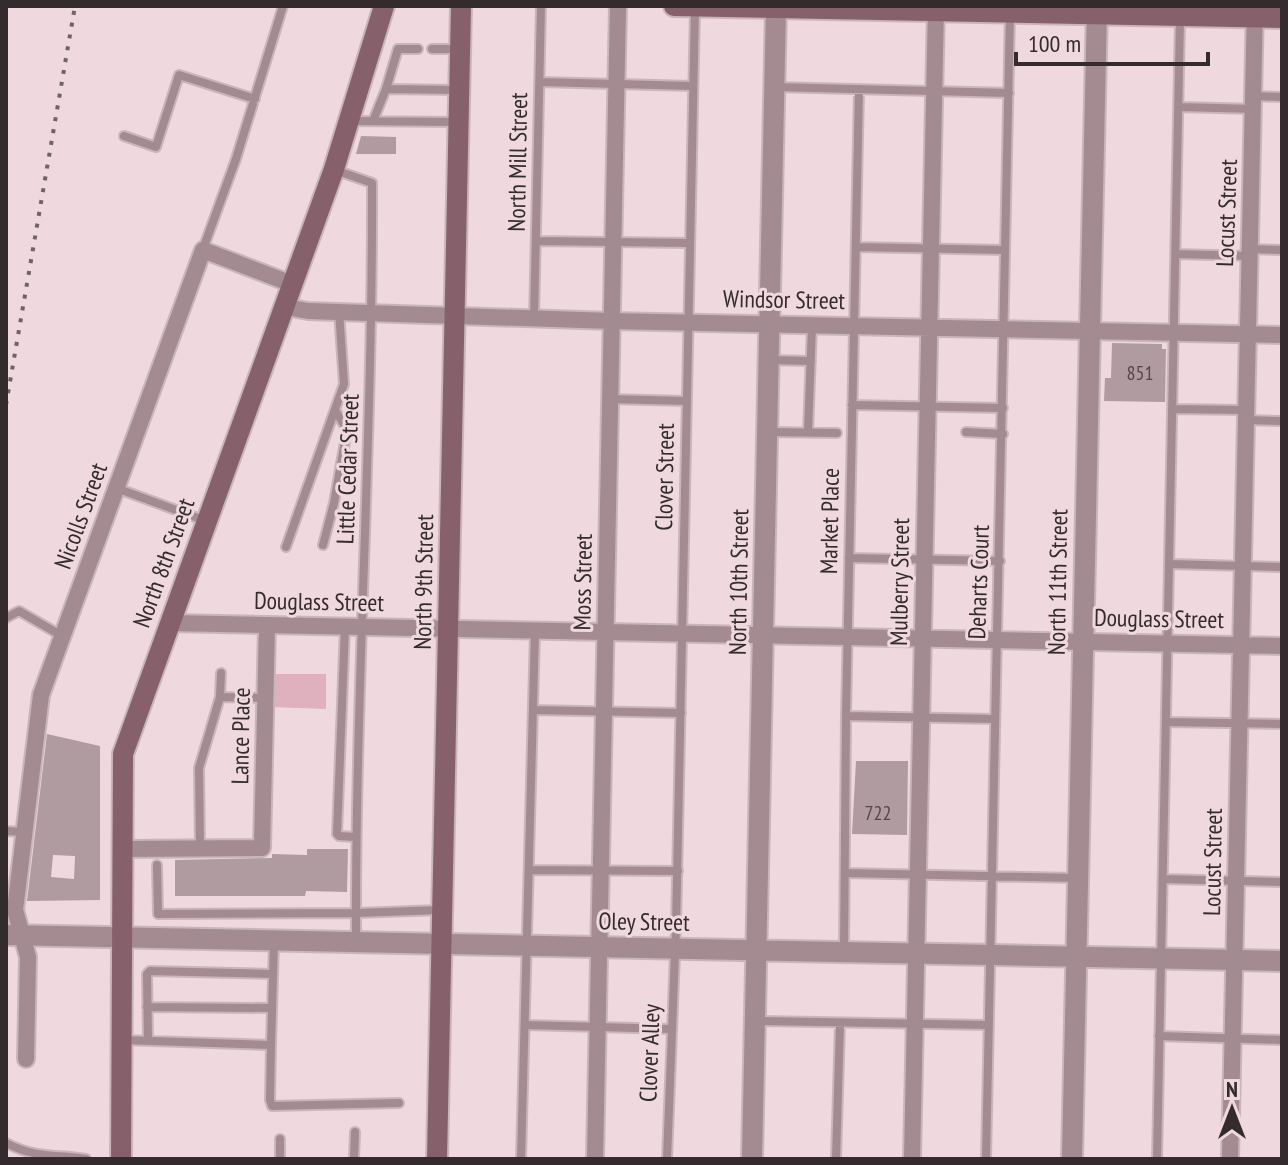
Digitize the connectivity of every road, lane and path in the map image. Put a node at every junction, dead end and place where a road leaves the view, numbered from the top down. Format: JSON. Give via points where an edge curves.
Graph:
{"nodes":[{"id":1,"x":283,"y":6,"type":"edge"},
{"id":2,"x":384,"y":6,"type":"edge"},
{"id":3,"x":461,"y":6,"type":"edge"},
{"id":4,"x":541,"y":6,"type":"edge"},
{"id":5,"x":618,"y":6,"type":"edge"},
{"id":6,"x":674,"y":6,"type":"edge"},
{"id":7,"x":695,"y":6,"type":"edge"},
{"id":8,"x":776,"y":7,"type":"edge"},
{"id":9,"x":936,"y":9,"type":"edge"},
{"id":10,"x":1010,"y":10,"type":"edge"},
{"id":11,"x":1096,"y":10,"type":"edge"},
{"id":12,"x":1180,"y":11,"type":"edge"},
{"id":13,"x":1255,"y":12,"type":"edge"},
{"id":14,"x":1282,"y":18,"type":"edge"},
{"id":15,"x":418,"y":49,"type":"dead end"},
{"id":16,"x":432,"y":49,"type":"dead end"},
{"id":17,"x":460,"y":49,"type":"junction"},
{"id":18,"x":540,"y":82,"type":"junction"},
{"id":19,"x":616,"y":84,"type":"junction"},
{"id":20,"x":693,"y":86,"type":"junction"},
{"id":21,"x":775,"y":87,"type":"junction"},
{"id":22,"x":386,"y":89,"type":"junction"},
{"id":23,"x":859,"y":89,"type":"junction"},
{"id":24,"x":459,"y":90,"type":"junction"},
{"id":25,"x":934,"y":91,"type":"junction"},
{"id":26,"x":1009,"y":93,"type":"junction"},
{"id":27,"x":1282,"y":97,"type":"edge"},
{"id":28,"x":255,"y":99,"type":"junction"},
{"id":29,"x":1254,"y":103,"type":"junction"},
{"id":30,"x":1180,"y":107,"type":"junction"},
{"id":31,"x":349,"y":121,"type":"junction"},
{"id":32,"x":373,"y":121,"type":"junction"},
{"id":33,"x":458,"y":123,"type":"junction"},
{"id":34,"x":124,"y":136,"type":"dead end"},
{"id":35,"x":334,"y":169,"type":"junction"},
{"id":36,"x":536,"y":241,"type":"junction"},
{"id":37,"x":612,"y":242,"type":"junction"},
{"id":38,"x":690,"y":243,"type":"junction"},
{"id":39,"x":856,"y":247,"type":"junction"},
{"id":40,"x":930,"y":248,"type":"junction"},
{"id":41,"x":203,"y":250,"type":"junction"},
{"id":42,"x":1005,"y":250,"type":"junction"},
{"id":43,"x":1282,"y":250,"type":"edge"},
{"id":44,"x":1250,"y":253,"type":"junction"},
{"id":45,"x":1176,"y":254,"type":"junction"},
{"id":46,"x":292,"y":284,"type":"junction"},
{"id":47,"x":286,"y":307,"type":"junction"},
{"id":48,"x":339,"y":311,"type":"junction"},
{"id":49,"x":372,"y":313,"type":"junction"},
{"id":50,"x":454,"y":317,"type":"junction"},
{"id":51,"x":534,"y":319,"type":"junction"},
{"id":52,"x":611,"y":321,"type":"junction"},
{"id":53,"x":688,"y":322,"type":"junction"},
{"id":54,"x":769,"y":324,"type":"junction"},
{"id":55,"x":812,"y":325,"type":"junction"},
{"id":56,"x":854,"y":326,"type":"junction"},
{"id":57,"x":928,"y":327,"type":"junction"},
{"id":58,"x":1004,"y":329,"type":"junction"},
{"id":59,"x":1089,"y":330,"type":"junction"},
{"id":60,"x":1174,"y":332,"type":"junction"},
{"id":61,"x":1248,"y":334,"type":"junction"},
{"id":62,"x":1282,"y":335,"type":"edge"},
{"id":63,"x":769,"y":360,"type":"junction"},
{"id":64,"x":811,"y":361,"type":"junction"},
{"id":65,"x":610,"y":399,"type":"junction"},
{"id":66,"x":686,"y":401,"type":"junction"},
{"id":67,"x":852,"y":405,"type":"junction"},
{"id":68,"x":928,"y":407,"type":"junction"},
{"id":69,"x":1003,"y":408,"type":"junction"},
{"id":70,"x":1172,"y":409,"type":"junction"},
{"id":71,"x":335,"y":410,"type":"junction"},
{"id":72,"x":1245,"y":415,"type":"junction"},
{"id":73,"x":1282,"y":421,"type":"edge"},
{"id":74,"x":768,"y":432,"type":"junction"},
{"id":75,"x":808,"y":432,"type":"junction"},
{"id":76,"x":966,"y":432,"type":"dead end"},
{"id":77,"x":837,"y":433,"type":"dead end"},
{"id":78,"x":1003,"y":434,"type":"junction"},
{"id":79,"x":116,"y":488,"type":"junction"},
{"id":80,"x":207,"y":521,"type":"junction"},
{"id":81,"x":323,"y":545,"type":"dead end"},
{"id":82,"x":286,"y":547,"type":"dead end"},
{"id":83,"x":849,"y":558,"type":"junction"},
{"id":84,"x":925,"y":560,"type":"junction"},
{"id":85,"x":1000,"y":561,"type":"junction"},
{"id":86,"x":1169,"y":564,"type":"junction"},
{"id":87,"x":1242,"y":566,"type":"junction"},
{"id":88,"x":1282,"y":567,"type":"edge"},
{"id":89,"x":6,"y":618,"type":"edge"},
{"id":90,"x":171,"y":623,"type":"junction"},
{"id":91,"x":267,"y":625,"type":"junction"},
{"id":92,"x":345,"y":627,"type":"junction"},
{"id":93,"x":363,"y":627,"type":"junction"},
{"id":94,"x":449,"y":630,"type":"junction"},
{"id":95,"x":535,"y":631,"type":"junction"},
{"id":96,"x":606,"y":633,"type":"junction"},
{"id":97,"x":683,"y":634,"type":"junction"},
{"id":98,"x":63,"y":636,"type":"junction"},
{"id":99,"x":764,"y":636,"type":"junction"},
{"id":100,"x":848,"y":637,"type":"junction"},
{"id":101,"x":923,"y":639,"type":"junction"},
{"id":102,"x":998,"y":640,"type":"junction"},
{"id":103,"x":1083,"y":641,"type":"junction"},
{"id":104,"x":1168,"y":643,"type":"junction"},
{"id":105,"x":1241,"y":644,"type":"junction"},
{"id":106,"x":1282,"y":646,"type":"edge"},
{"id":107,"x":221,"y":673,"type":"dead end"},
{"id":108,"x":220,"y":697,"type":"junction"},
{"id":109,"x":265,"y":698,"type":"junction"},
{"id":110,"x":533,"y":710,"type":"junction"},
{"id":111,"x":605,"y":712,"type":"junction"},
{"id":112,"x":681,"y":713,"type":"junction"},
{"id":113,"x":846,"y":716,"type":"junction"},
{"id":114,"x":922,"y":717,"type":"junction"},
{"id":115,"x":995,"y":719,"type":"junction"},
{"id":116,"x":1166,"y":722,"type":"junction"},
{"id":117,"x":1240,"y":724,"type":"junction"},
{"id":118,"x":1282,"y":724,"type":"edge"},
{"id":119,"x":6,"y":831,"type":"edge"},
{"id":120,"x":24,"y":832,"type":"junction"},
{"id":121,"x":355,"y":837,"type":"junction"},
{"id":122,"x":200,"y":848,"type":"junction"},
{"id":123,"x":122,"y":849,"type":"junction"},
{"id":124,"x":157,"y":865,"type":"dead end"},
{"id":125,"x":601,"y":869,"type":"junction"},
{"id":126,"x":529,"y":870,"type":"junction"},
{"id":127,"x":678,"y":871,"type":"junction"},
{"id":128,"x":845,"y":873,"type":"junction"},
{"id":129,"x":919,"y":875,"type":"junction"},
{"id":130,"x":991,"y":876,"type":"junction"},
{"id":131,"x":1079,"y":878,"type":"junction"},
{"id":132,"x":1163,"y":879,"type":"junction"},
{"id":133,"x":1236,"y":881,"type":"junction"},
{"id":134,"x":1282,"y":882,"type":"edge"},
{"id":135,"x":443,"y":910,"type":"junction"},
{"id":136,"x":356,"y":913,"type":"junction"},
{"id":137,"x":261,"y":914,"type":"junction"},
{"id":138,"x":14,"y":935,"type":"edge"},
{"id":139,"x":122,"y":938,"type":"junction"},
{"id":140,"x":267,"y":941,"type":"junction"},
{"id":141,"x":356,"y":942,"type":"junction"},
{"id":142,"x":443,"y":944,"type":"junction"},
{"id":143,"x":528,"y":946,"type":"junction"},
{"id":144,"x":600,"y":948,"type":"junction"},
{"id":145,"x":675,"y":949,"type":"junction"},
{"id":146,"x":757,"y":951,"type":"junction"},
{"id":147,"x":844,"y":953,"type":"junction"},
{"id":148,"x":917,"y":954,"type":"junction"},
{"id":149,"x":989,"y":955,"type":"junction"},
{"id":150,"x":1077,"y":957,"type":"junction"},
{"id":151,"x":1161,"y":958,"type":"junction"},
{"id":152,"x":1234,"y":960,"type":"junction"},
{"id":153,"x":1282,"y":961,"type":"edge"},
{"id":154,"x":273,"y":974,"type":"junction"},
{"id":155,"x":147,"y":1007,"type":"junction"},
{"id":156,"x":271,"y":1008,"type":"junction"},
{"id":157,"x":756,"y":1021,"type":"junction"},
{"id":158,"x":840,"y":1023,"type":"junction"},
{"id":159,"x":915,"y":1024,"type":"junction"},
{"id":160,"x":526,"y":1025,"type":"junction"},
{"id":161,"x":988,"y":1025,"type":"junction"},
{"id":162,"x":598,"y":1026,"type":"junction"},
{"id":163,"x":671,"y":1029,"type":"junction"},
{"id":164,"x":1159,"y":1036,"type":"junction"},
{"id":165,"x":1233,"y":1039,"type":"junction"},
{"id":166,"x":122,"y":1040,"type":"junction"},
{"id":167,"x":1282,"y":1040,"type":"edge"},
{"id":168,"x":148,"y":1041,"type":"junction"},
{"id":169,"x":271,"y":1045,"type":"junction"},
{"id":170,"x":26,"y":1059,"type":"dead end"},
{"id":171,"x":399,"y":1103,"type":"dead end"},
{"id":172,"x":355,"y":1132,"type":"dead end"},
{"id":173,"x":280,"y":1139,"type":"dead end"},
{"id":174,"x":6,"y":1143,"type":"edge"},
{"id":175,"x":48,"y":1158,"type":"edge"},
{"id":176,"x":86,"y":1159,"type":"edge"},
{"id":177,"x":121,"y":1159,"type":"edge"},
{"id":178,"x":280,"y":1159,"type":"edge"},
{"id":179,"x":354,"y":1159,"type":"edge"},
{"id":180,"x":437,"y":1159,"type":"edge"},
{"id":181,"x":521,"y":1159,"type":"edge"},
{"id":182,"x":595,"y":1159,"type":"edge"},
{"id":183,"x":667,"y":1159,"type":"edge"},
{"id":184,"x":752,"y":1159,"type":"edge"},
{"id":185,"x":836,"y":1159,"type":"edge"},
{"id":186,"x":912,"y":1159,"type":"edge"},
{"id":187,"x":986,"y":1159,"type":"edge"},
{"id":188,"x":1072,"y":1159,"type":"edge"},
{"id":189,"x":1157,"y":1159,"type":"edge"},
{"id":190,"x":1230,"y":1159,"type":"edge"}],
"edges":[{"from":1,"to":28,"type":"lane","name":"Nicolls Street"},
{"from":2,"to":31,"type":"main road","name":"North 8th Street"},
{"from":3,"to":17,"type":"main road","name":"North 9th Street"},
{"from":4,"to":18,"type":"lane","name":"North Mill Street"},
{"from":5,"to":19,"type":"street","name":"Moss Street"},
{"from":6,"to":7,"type":"main road"},
{"from":7,"to":8,"type":"main road"},
{"from":7,"to":20,"type":"lane","name":"Clover Street"},
{"from":8,"to":9,"type":"main road"},
{"from":8,"to":21,"type":"street","name":"North 10th Street"},
{"from":9,"to":10,"type":"main road"},
{"from":9,"to":25,"type":"street","name":"Mulberry Street"},
{"from":10,"to":11,"type":"main road"},
{"from":10,"to":26,"type":"lane","name":"Deharts Court"},
{"from":11,"to":12,"type":"main road"},
{"from":11,"to":59,"type":"street","name":"North 11th Street"},
{"from":12,"to":13,"type":"main road"},
{"from":12,"to":30,"type":"lane"},
{"from":13,"to":14,"type":"main road"},
{"from":13,"to":29,"type":"street","name":"Locust Street"},
{"from":15,"to":22,"type":"lane","via":[[398,49]]},
{"from":16,"to":17,"type":"lane"},
{"from":17,"to":24,"type":"main road","name":"North 9th Street"},
{"from":18,"to":19,"type":"lane"},
{"from":18,"to":36,"type":"lane","name":"North Mill Street"},
{"from":19,"to":20,"type":"lane"},
{"from":19,"to":37,"type":"street","name":"Moss Street"},
{"from":20,"to":38,"type":"lane","name":"Clover Street"},
{"from":21,"to":23,"type":"lane"},
{"from":21,"to":54,"type":"street","name":"North 10th Street"},
{"from":22,"to":24,"type":"lane"},
{"from":22,"to":32,"type":"lane"},
{"from":23,"to":25,"type":"lane"},
{"from":23,"to":39,"type":"lane","name":"Market Place"},
{"from":24,"to":33,"type":"main road","name":"North 9th Street"},
{"from":25,"to":26,"type":"lane"},
{"from":25,"to":40,"type":"street","name":"Mulberry Street"},
{"from":26,"to":42,"type":"lane","name":"Deharts Court"},
{"from":27,"to":29,"type":"lane"},
{"from":28,"to":34,"type":"lane","via":[[179,75],[156,147]]},
{"from":28,"to":41,"type":"lane","name":"Nicolls Street"},
{"from":29,"to":30,"type":"lane"},
{"from":29,"to":44,"type":"street","name":"Locust Street"},
{"from":30,"to":45,"type":"lane"},
{"from":31,"to":32,"type":"lane"},
{"from":31,"to":35,"type":"main road","name":"North 8th Street"},
{"from":32,"to":33,"type":"lane"},
{"from":33,"to":50,"type":"main road","name":"North 9th Street"},
{"from":35,"to":46,"type":"main road","name":"North 8th Street"},
{"from":35,"to":49,"type":"lane","name":"Little Cedar Street","via":[[372,183]]},
{"from":36,"to":37,"type":"lane"},
{"from":36,"to":51,"type":"lane","name":"North Mill Street"},
{"from":37,"to":38,"type":"lane"},
{"from":37,"to":52,"type":"street","name":"Moss Street"},
{"from":38,"to":53,"type":"lane","name":"Clover Street"},
{"from":39,"to":40,"type":"lane"},
{"from":39,"to":56,"type":"lane","name":"Market Place"},
{"from":40,"to":42,"type":"lane"},
{"from":40,"to":57,"type":"street","name":"Mulberry Street"},
{"from":41,"to":46,"type":"street"},
{"from":41,"to":79,"type":"street","name":"Nicolls Street"},
{"from":42,"to":58,"type":"lane","name":"Deharts Court"},
{"from":43,"to":44,"type":"lane"},
{"from":44,"to":45,"type":"lane"},
{"from":44,"to":61,"type":"street","name":"Locust Street"},
{"from":45,"to":60,"type":"lane"},
{"from":46,"to":47,"type":"main road","name":"North 8th Street"},
{"from":47,"to":48,"type":"street","name":"Windsor Street"},
{"from":47,"to":80,"type":"main road","name":"North 8th Street"},
{"from":48,"to":49,"type":"street","name":"Windsor Street"},
{"from":48,"to":71,"type":"lane","name":"Little Cedar Street","via":[[344,384]]},
{"from":49,"to":50,"type":"street","name":"Windsor Street"},
{"from":49,"to":93,"type":"lane","name":"Little Cedar Street"},
{"from":50,"to":51,"type":"street","name":"Windsor Street"},
{"from":50,"to":94,"type":"main road","name":"North 9th Street"},
{"from":51,"to":52,"type":"street","name":"Windsor Street"},
{"from":52,"to":53,"type":"street","name":"Windsor Street"},
{"from":52,"to":65,"type":"street","name":"Moss Street"},
{"from":53,"to":54,"type":"street","name":"Windsor Street"},
{"from":53,"to":66,"type":"lane","name":"Clover Street"},
{"from":54,"to":55,"type":"street","name":"Windsor Street"},
{"from":54,"to":63,"type":"street","name":"North 10th Street"},
{"from":55,"to":56,"type":"street","name":"Windsor Street"},
{"from":55,"to":64,"type":"lane"},
{"from":56,"to":57,"type":"street","name":"Windsor Street"},
{"from":56,"to":67,"type":"lane","name":"Market Place"},
{"from":57,"to":58,"type":"street","name":"Windsor Street"},
{"from":57,"to":68,"type":"street","name":"Mulberry Street"},
{"from":58,"to":59,"type":"street","name":"Windsor Street"},
{"from":58,"to":69,"type":"lane","name":"Deharts Court"},
{"from":59,"to":60,"type":"street","name":"Windsor Street"},
{"from":59,"to":103,"type":"street","name":"North 11th Street"},
{"from":60,"to":61,"type":"street","name":"Windsor Street"},
{"from":60,"to":70,"type":"lane"},
{"from":61,"to":62,"type":"street","name":"Windsor Street"},
{"from":61,"to":72,"type":"street","name":"Locust Street"},
{"from":63,"to":64,"type":"lane"},
{"from":63,"to":74,"type":"street","name":"North 10th Street"},
{"from":64,"to":75,"type":"lane"},
{"from":65,"to":66,"type":"lane"},
{"from":65,"to":96,"type":"street","name":"Moss Street"},
{"from":66,"to":97,"type":"lane","name":"Clover Street"},
{"from":67,"to":68,"type":"lane"},
{"from":67,"to":83,"type":"lane","name":"Market Place"},
{"from":68,"to":69,"type":"lane"},
{"from":68,"to":84,"type":"street","name":"Mulberry Street"},
{"from":69,"to":78,"type":"lane","name":"Deharts Court"},
{"from":70,"to":72,"type":"lane"},
{"from":70,"to":86,"type":"lane"},
{"from":71,"to":81,"type":"lane","via":[[346,436]]},
{"from":71,"to":82,"type":"lane","name":"Little Cedar Street"},
{"from":72,"to":73,"type":"lane"},
{"from":72,"to":87,"type":"street","name":"Locust Street"},
{"from":74,"to":75,"type":"lane"},
{"from":74,"to":99,"type":"street","name":"North 10th Street"},
{"from":75,"to":77,"type":"lane"},
{"from":76,"to":78,"type":"lane"},
{"from":78,"to":85,"type":"lane","name":"Deharts Court"},
{"from":79,"to":80,"type":"lane"},
{"from":79,"to":98,"type":"street","name":"Nicolls Street"},
{"from":80,"to":90,"type":"main road","name":"North 8th Street"},
{"from":83,"to":84,"type":"lane"},
{"from":83,"to":100,"type":"lane","name":"Market Place"},
{"from":84,"to":85,"type":"lane"},
{"from":84,"to":101,"type":"street","name":"Mulberry Street"},
{"from":85,"to":102,"type":"lane","name":"Deharts Court"},
{"from":86,"to":87,"type":"lane"},
{"from":86,"to":104,"type":"lane"},
{"from":87,"to":88,"type":"lane"},
{"from":87,"to":105,"type":"street","name":"Locust Street"},
{"from":89,"to":98,"type":"lane","via":[[19,611]]},
{"from":90,"to":91,"type":"street","name":"Douglass Street"},
{"from":90,"to":123,"type":"main road","name":"North 8th Street","via":[[123,754]]},
{"from":91,"to":92,"type":"street","name":"Douglass Street"},
{"from":91,"to":109,"type":"street","name":"Lance Place"},
{"from":92,"to":93,"type":"street","name":"Douglass Street"},
{"from":92,"to":121,"type":"lane","via":[[337,834]]},
{"from":93,"to":94,"type":"street","name":"Douglass Street"},
{"from":93,"to":121,"type":"lane","name":"Little Cedar Street"},
{"from":94,"to":95,"type":"street","name":"Douglass Street"},
{"from":94,"to":135,"type":"main road","name":"North 9th Street"},
{"from":95,"to":96,"type":"street","name":"Douglass Street"},
{"from":95,"to":110,"type":"lane"},
{"from":96,"to":97,"type":"street","name":"Douglass Street"},
{"from":96,"to":111,"type":"street","name":"Moss Street"},
{"from":97,"to":99,"type":"street","name":"Douglass Street"},
{"from":97,"to":112,"type":"lane","name":"Clover Street"},
{"from":98,"to":120,"type":"street","name":"Nicolls Street","via":[[41,695]]},
{"from":99,"to":100,"type":"street","name":"Douglass Street"},
{"from":99,"to":146,"type":"street","name":"North 10th Street"},
{"from":100,"to":101,"type":"street","name":"Douglass Street"},
{"from":100,"to":113,"type":"lane","name":"Market Place"},
{"from":101,"to":102,"type":"street","name":"Douglass Street"},
{"from":101,"to":114,"type":"street","name":"Mulberry Street"},
{"from":102,"to":103,"type":"street","name":"Douglass Street"},
{"from":102,"to":115,"type":"lane","name":"Deharts Court"},
{"from":103,"to":104,"type":"street","name":"Douglass Street"},
{"from":103,"to":131,"type":"street","name":"North 11th Street"},
{"from":104,"to":105,"type":"street","name":"Douglass Street"},
{"from":104,"to":116,"type":"lane"},
{"from":105,"to":106,"type":"street","name":"Douglass Street"},
{"from":105,"to":117,"type":"street","name":"Locust Street"},
{"from":107,"to":108,"type":"lane"},
{"from":108,"to":109,"type":"lane"},
{"from":108,"to":122,"type":"lane","via":[[199,768]]},
{"from":109,"to":122,"type":"street","name":"Lance Place","via":[[262,848]]},
{"from":110,"to":111,"type":"lane"},
{"from":110,"to":126,"type":"lane"},
{"from":111,"to":112,"type":"lane"},
{"from":111,"to":125,"type":"street","name":"Moss Street"},
{"from":112,"to":127,"type":"lane","name":"Clover Street"},
{"from":113,"to":114,"type":"lane"},
{"from":113,"to":128,"type":"lane","name":"Market Place"},
{"from":114,"to":115,"type":"lane"},
{"from":114,"to":129,"type":"street","name":"Mulberry Street"},
{"from":115,"to":130,"type":"lane","name":"Deharts Court"},
{"from":116,"to":117,"type":"lane"},
{"from":116,"to":132,"type":"lane"},
{"from":117,"to":118,"type":"lane"},
{"from":117,"to":133,"type":"street","name":"Locust Street"},
{"from":119,"to":120,"type":"lane"},
{"from":120,"to":138,"type":"street","name":"Nicolls Street"},
{"from":121,"to":136,"type":"lane","name":"Little Cedar Street"},
{"from":122,"to":123,"type":"street"},
{"from":123,"to":139,"type":"main road","name":"North 8th Street"},
{"from":124,"to":137,"type":"lane","via":[[158,914]]},
{"from":125,"to":126,"type":"lane"},
{"from":125,"to":127,"type":"lane"},
{"from":125,"to":144,"type":"street","name":"Moss Street"},
{"from":126,"to":143,"type":"lane"},
{"from":127,"to":145,"type":"lane","name":"Clover Street"},
{"from":128,"to":129,"type":"lane"},
{"from":128,"to":147,"type":"lane","name":"Market Place"},
{"from":129,"to":130,"type":"lane"},
{"from":129,"to":148,"type":"street","name":"Mulberry Street"},
{"from":130,"to":131,"type":"lane"},
{"from":130,"to":149,"type":"lane","name":"Deharts Court"},
{"from":131,"to":150,"type":"street","name":"North 11th Street"},
{"from":132,"to":133,"type":"lane"},
{"from":132,"to":151,"type":"lane"},
{"from":133,"to":134,"type":"lane"},
{"from":133,"to":152,"type":"street","name":"Locust Street"},
{"from":135,"to":136,"type":"lane"},
{"from":135,"to":142,"type":"main road","name":"North 9th Street"},
{"from":136,"to":137,"type":"lane"},
{"from":136,"to":141,"type":"lane","name":"Little Cedar Street"},
{"from":137,"to":140,"type":"lane"},
{"from":138,"to":139,"type":"street","name":"Oley Street"},
{"from":138,"to":170,"type":"street","name":"Nicolls Street","via":[[28,957]]},
{"from":139,"to":140,"type":"street","name":"Oley Street"},
{"from":139,"to":166,"type":"main road","name":"North 8th Street"},
{"from":140,"to":141,"type":"street","name":"Oley Street"},
{"from":140,"to":154,"type":"lane"},
{"from":141,"to":142,"type":"street","name":"Oley Street"},
{"from":142,"to":143,"type":"street","name":"Oley Street"},
{"from":142,"to":180,"type":"main road","name":"North 9th Street"},
{"from":143,"to":144,"type":"street","name":"Oley Street"},
{"from":143,"to":160,"type":"lane"},
{"from":144,"to":145,"type":"street","name":"Oley Street"},
{"from":144,"to":162,"type":"street","name":"Moss Street"},
{"from":145,"to":146,"type":"street","name":"Oley Street"},
{"from":145,"to":163,"type":"lane","name":"Clover Alley"},
{"from":146,"to":147,"type":"street","name":"Oley Street"},
{"from":146,"to":157,"type":"street","name":"North 10th Street"},
{"from":147,"to":148,"type":"street","name":"Oley Street"},
{"from":148,"to":149,"type":"street","name":"Oley Street"},
{"from":148,"to":159,"type":"street","name":"Mulberry Street"},
{"from":149,"to":150,"type":"street","name":"Oley Street"},
{"from":149,"to":161,"type":"lane","name":"Deharts Court"},
{"from":150,"to":151,"type":"street","name":"Oley Street"},
{"from":150,"to":188,"type":"street","name":"North 11th Street"},
{"from":151,"to":152,"type":"street","name":"Oley Street"},
{"from":151,"to":164,"type":"lane"},
{"from":152,"to":153,"type":"street","name":"Oley Street"},
{"from":152,"to":165,"type":"street","name":"Locust Street"},
{"from":154,"to":155,"type":"lane","via":[[150,971]]},
{"from":154,"to":156,"type":"lane"},
{"from":155,"to":156,"type":"lane"},
{"from":155,"to":168,"type":"lane"},
{"from":156,"to":169,"type":"lane"},
{"from":157,"to":158,"type":"lane"},
{"from":157,"to":184,"type":"street","name":"North 10th Street"},
{"from":158,"to":159,"type":"lane"},
{"from":158,"to":185,"type":"lane"},
{"from":159,"to":161,"type":"lane"},
{"from":159,"to":186,"type":"street","name":"Mulberry Street"},
{"from":160,"to":162,"type":"lane"},
{"from":160,"to":181,"type":"lane"},
{"from":161,"to":187,"type":"lane","name":"Deharts Court"},
{"from":162,"to":163,"type":"lane"},
{"from":162,"to":182,"type":"street","name":"Moss Street"},
{"from":163,"to":183,"type":"lane","name":"Clover Alley"},
{"from":164,"to":165,"type":"lane"},
{"from":164,"to":189,"type":"lane"},
{"from":165,"to":167,"type":"lane"},
{"from":165,"to":190,"type":"street","name":"Locust Street"},
{"from":166,"to":168,"type":"lane"},
{"from":166,"to":177,"type":"main road","name":"North 8th Street"},
{"from":168,"to":169,"type":"lane"},
{"from":169,"to":171,"type":"lane","via":[[272,1106]]},
{"from":172,"to":179,"type":"lane"},
{"from":173,"to":178,"type":"lane"},
{"from":174,"to":175,"type":"lane"},
{"from":175,"to":176,"type":"lane"}]}
